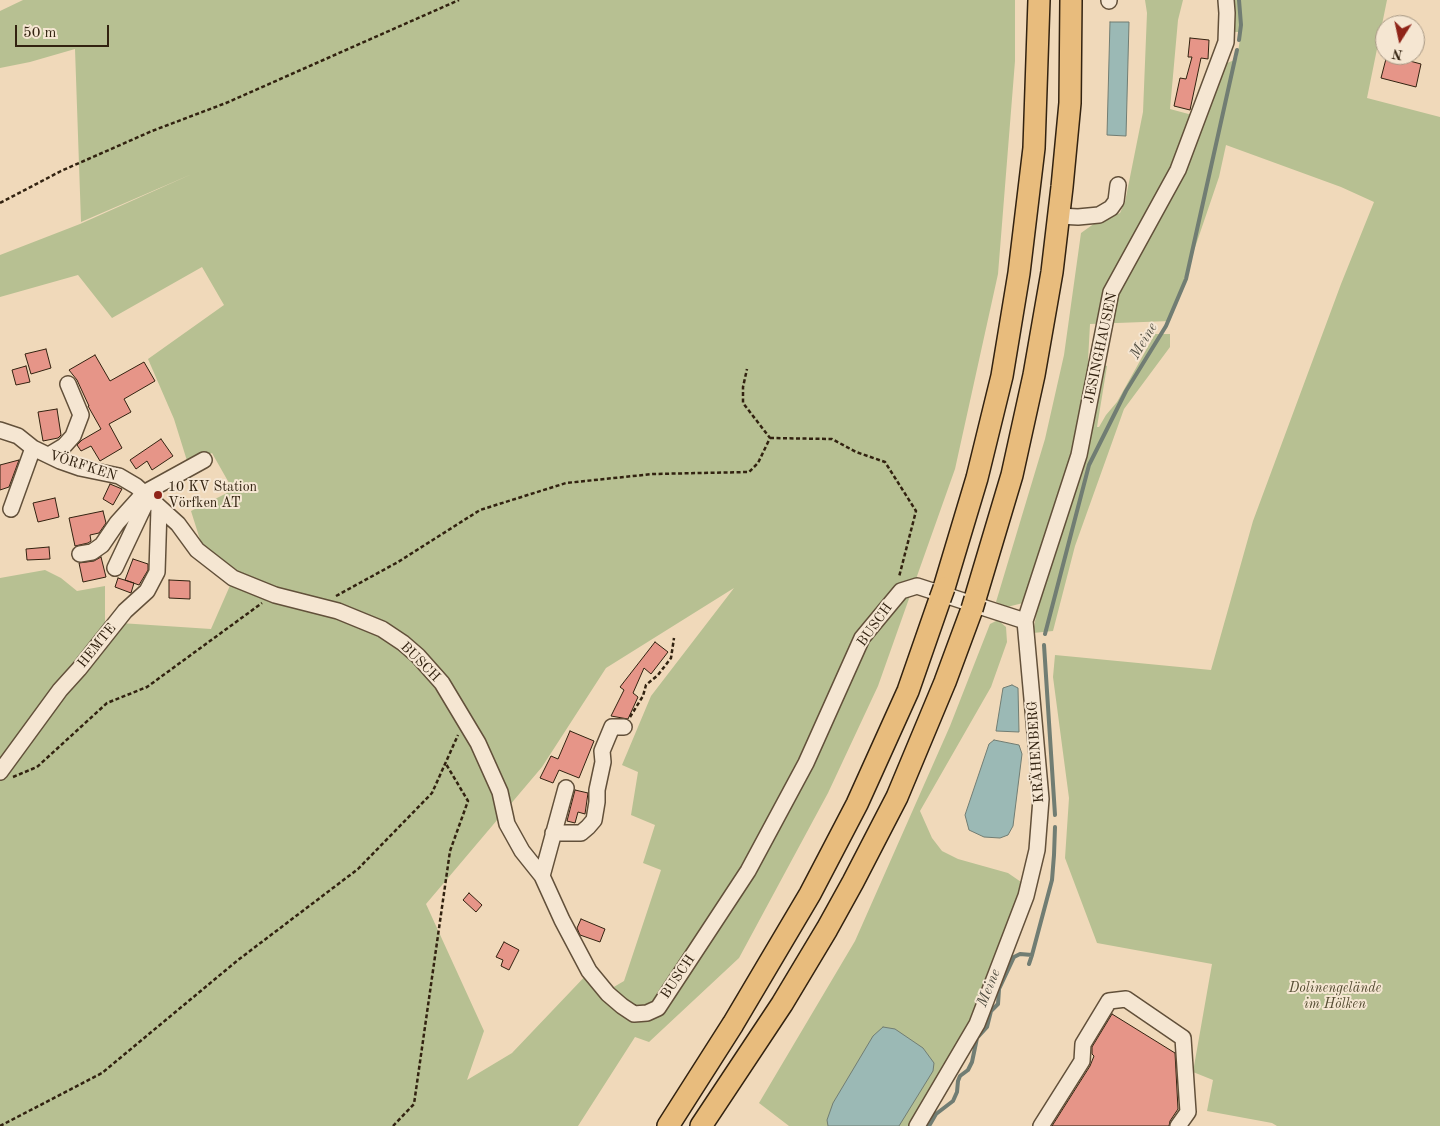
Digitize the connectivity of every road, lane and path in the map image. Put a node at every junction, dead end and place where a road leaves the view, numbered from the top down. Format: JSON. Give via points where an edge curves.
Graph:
{"nodes":[{"id":1,"x":459,"y":0,"type":"edge"},
{"id":2,"x":1039,"y":0,"type":"edge"},
{"id":3,"x":1072,"y":0,"type":"edge"},
{"id":4,"x":1226,"y":0,"type":"edge"},
{"id":5,"x":1118,"y":184,"type":"dead end"},
{"id":6,"x":0,"y":203,"type":"edge"},
{"id":7,"x":1059,"y":216,"type":"junction"},
{"id":8,"x":747,"y":369,"type":"dead end"},
{"id":9,"x":68,"y":384,"type":"dead end"},
{"id":10,"x":0,"y":430,"type":"edge"},
{"id":11,"x":770,"y":438,"type":"junction"},
{"id":12,"x":33,"y":448,"type":"junction"},
{"id":13,"x":49,"y":455,"type":"junction"},
{"id":14,"x":204,"y":460,"type":"dead end"},
{"id":15,"x":146,"y":495,"type":"junction"},
{"id":16,"x":159,"y":508,"type":"junction"},
{"id":17,"x":11,"y":510,"type":"dead end"},
{"id":18,"x":80,"y":554,"type":"dead end"},
{"id":19,"x":116,"y":568,"type":"dead end"},
{"id":20,"x":275,"y":595,"type":"junction"},
{"id":21,"x":894,"y":600,"type":"junction"},
{"id":22,"x":336,"y":604,"type":"junction"},
{"id":23,"x":1025,"y":621,"type":"junction"},
{"id":24,"x":674,"y":638,"type":"dead end"},
{"id":25,"x":465,"y":720,"type":"junction"},
{"id":26,"x":624,"y":727,"type":"joint"},
{"id":27,"x":446,"y":764,"type":"junction"},
{"id":28,"x":5,"y":776,"type":"edge"},
{"id":29,"x":566,"y":788,"type":"dead end"},
{"id":30,"x":553,"y":834,"type":"junction"},
{"id":31,"x":542,"y":876,"type":"junction"},
{"id":32,"x":0,"y":1126,"type":"edge"},
{"id":33,"x":393,"y":1126,"type":"edge"},
{"id":34,"x":668,"y":1126,"type":"edge"},
{"id":35,"x":701,"y":1126,"type":"edge"},
{"id":36,"x":917,"y":1126,"type":"edge"},
{"id":37,"x":1040,"y":1126,"type":"edge"},
{"id":38,"x":1178,"y":1126,"type":"edge"}],
"edges":[{"from":1,"to":6,"type":"path","via":[[226,103],[152,131]]},
{"from":2,"to":34,"type":"highway","via":[[1034,148],[1018,282],[1002,376],[977,478],[942,594],[908,691],[857,804],[810,894]]},
{"from":3,"to":7,"type":"highway","via":[[1070,103]]},
{"from":4,"to":23,"type":"street","name":"JESINGHAUSEN","via":[[1226,42],[1178,170],[1111,292],[1079,455]]},
{"from":5,"to":7,"type":"street","via":[[1116,201],[1099,215]]},
{"from":7,"to":35,"type":"highway","via":[[1034,375],[1012,475],[973,604],[926,728],[897,796],[827,930]]},
{"from":8,"to":11,"type":"path","via":[[743,403]]},
{"from":9,"to":13,"type":"street","via":[[80,415],[73,436]]},
{"from":10,"to":12,"type":"street","name":"VÖRFKEN","via":[[18,436]]},
{"from":11,"to":21,"type":"path","via":[[832,438],[856,452],[885,462],[916,511]]},
{"from":11,"to":22,"type":"path","via":[[758,463],[749,472],[653,474],[566,484],[480,510]]},
{"from":12,"to":13,"type":"street","name":"VÖRFKEN"},
{"from":12,"to":17,"type":"street"},
{"from":13,"to":15,"type":"street","name":"VÖRFKEN","via":[[80,468],[119,476]]},
{"from":14,"to":15,"type":"street"},
{"from":15,"to":16,"type":"street","name":"VÖRFKEN"},
{"from":15,"to":18,"type":"street","via":[[117,523],[102,545],[92,552]]},
{"from":15,"to":19,"type":"street"},
{"from":16,"to":20,"type":"street","name":"VÖRFKEN","via":[[178,524],[197,550],[233,578]]},
{"from":16,"to":28,"type":"street","name":"HEMTE","via":[[157,572],[147,591],[125,611],[60,690]]},
{"from":20,"to":22,"type":"street","name":"VÖRFKEN"},
{"from":20,"to":28,"type":"path","via":[[147,686],[107,703],[37,767]]},
{"from":21,"to":23,"type":"street","name":"BUSCH","via":[[901,591],[917,586]]},
{"from":21,"to":31,"type":"street","name":"BUSCH","via":[[862,638],[806,762],[748,871],[658,1008],[634,1014],[608,994],[588,971]]},
{"from":22,"to":25,"type":"street","name":"BUSCH","via":[[382,629],[418,656],[442,683]]},
{"from":23,"to":36,"type":"street","name":"KRÄHENBERG","via":[[1041,799],[1037,850],[1026,896],[977,1024]]},
{"from":24,"to":26,"type":"path","via":[[671,658],[646,685]]},
{"from":25,"to":27,"type":"path"},
{"from":25,"to":31,"type":"street","name":"BUSCH","via":[[500,792],[507,824],[522,851]]},
{"from":26,"to":30,"type":"street","via":[[612,727],[602,751],[594,820],[581,833]]},
{"from":27,"to":32,"type":"path","via":[[432,793],[358,869],[238,960],[102,1073]]},
{"from":27,"to":33,"type":"path","via":[[468,801],[450,851],[414,1104]]},
{"from":29,"to":30,"type":"street"},
{"from":30,"to":31,"type":"street"},
{"from":37,"to":38,"type":"street","via":[[1082,1061],[1083,1044],[1109,1001],[1126,999],[1183,1038],[1188,1112]]}]}
